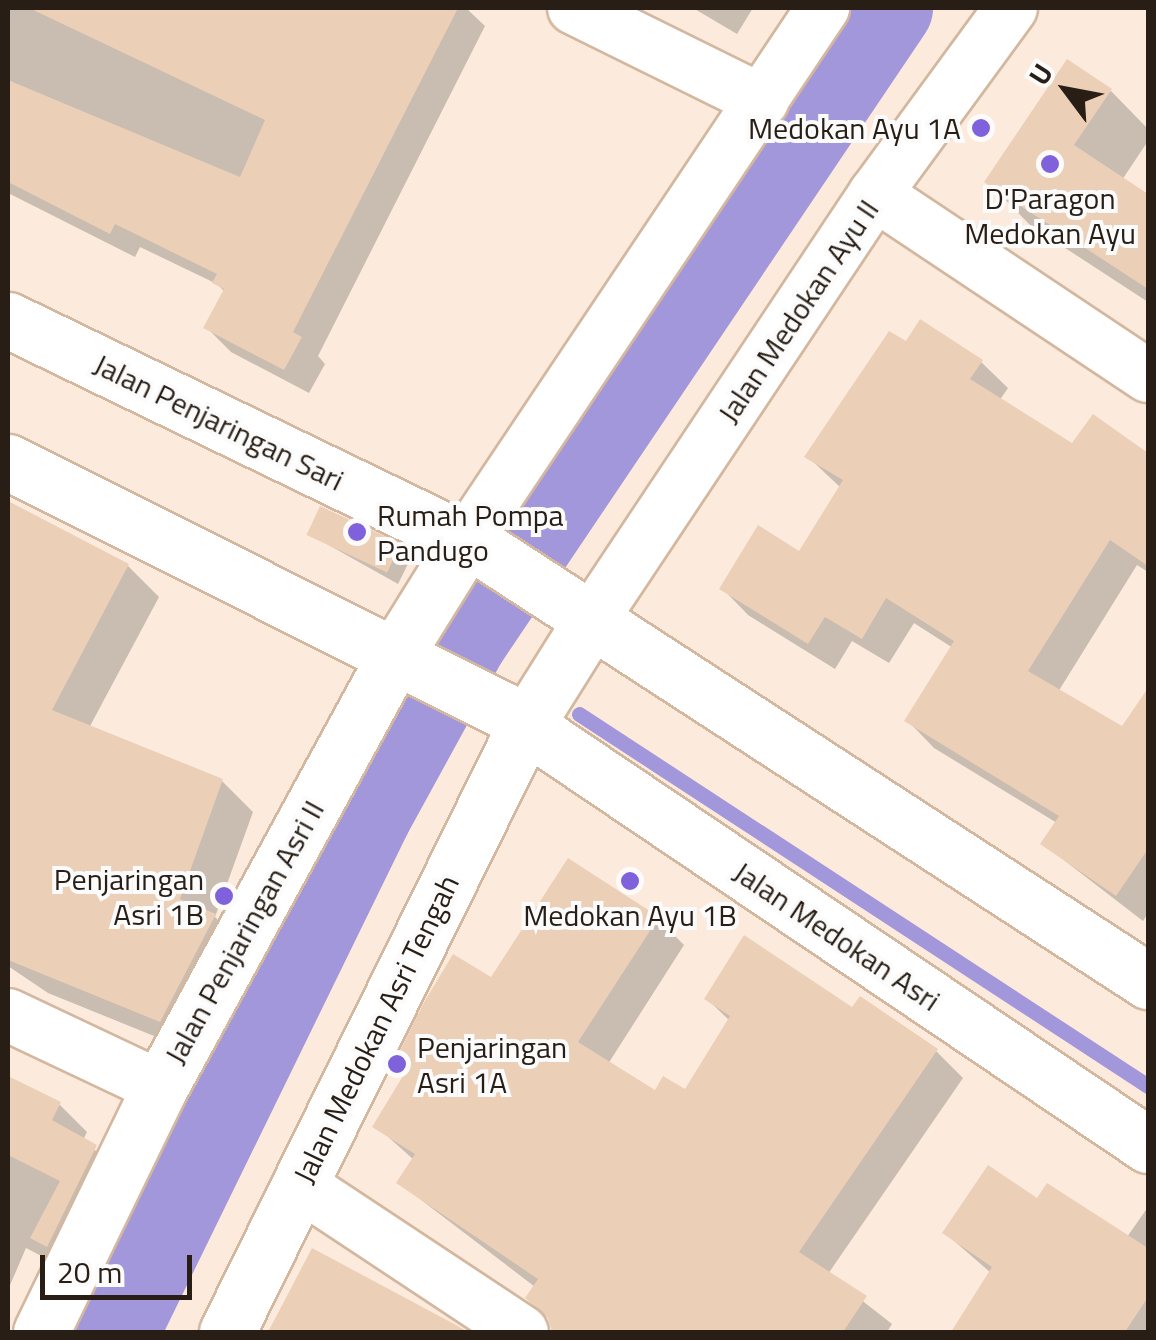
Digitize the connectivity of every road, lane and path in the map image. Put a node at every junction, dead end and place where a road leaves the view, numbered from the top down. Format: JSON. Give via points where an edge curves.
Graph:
{"nodes":[{"id":1,"x":574,"y":8,"type":"edge"},
{"id":2,"x":823,"y":8,"type":"edge"},
{"id":3,"x":1011,"y":8,"type":"edge"},
{"id":4,"x":762,"y":101,"type":"junction"},
{"id":5,"x":875,"y":194,"type":"junction"},
{"id":6,"x":8,"y":320,"type":"edge"},
{"id":7,"x":1148,"y":376,"type":"edge"},
{"id":8,"x":8,"y":462,"type":"edge"},
{"id":9,"x":475,"y":545,"type":"junction"},
{"id":10,"x":584,"y":614,"type":"junction"},
{"id":11,"x":407,"y":657,"type":"junction"},
{"id":12,"x":514,"y":718,"type":"junction"},
{"id":13,"x":1148,"y":980,"type":"edge"},
{"id":14,"x":8,"y":1015,"type":"edge"},
{"id":15,"x":160,"y":1087,"type":"junction"},
{"id":16,"x":1148,"y":1145,"type":"edge"},
{"id":17,"x":300,"y":1186,"type":"junction"},
{"id":18,"x":41,"y":1332,"type":"edge"},
{"id":19,"x":227,"y":1332,"type":"edge"},
{"id":20,"x":522,"y":1332,"type":"edge"}],
"edges":[{"from":1,"to":4,"type":"street"},
{"from":2,"to":4,"type":"street"},
{"from":3,"to":5,"type":"street","name":"Jalan Medokan Ayu II"},
{"from":4,"to":9,"type":"street"},
{"from":5,"to":7,"type":"street"},
{"from":5,"to":10,"type":"street","name":"Jalan Medokan Ayu II"},
{"from":6,"to":9,"type":"street","name":"Jalan Penjaringan Sari"},
{"from":8,"to":11,"type":"street"},
{"from":9,"to":10,"type":"street"},
{"from":9,"to":11,"type":"street","name":"Jalan Penjaringan Asri II"},
{"from":10,"to":12,"type":"street"},
{"from":10,"to":13,"type":"street"},
{"from":11,"to":12,"type":"street","name":"Jalan Medokan Asri"},
{"from":11,"to":15,"type":"street","name":"Jalan Penjaringan Asri II"},
{"from":12,"to":16,"type":"street","name":"Jalan Medokan Asri"},
{"from":12,"to":17,"type":"street","name":"Jalan Medokan Asri Tengah"},
{"from":14,"to":15,"type":"street"},
{"from":15,"to":18,"type":"street","name":"Jalan Penjaringan Asri II"},
{"from":17,"to":19,"type":"street","name":"Jalan Medokan Asri Tengah"},
{"from":17,"to":20,"type":"street"}]}
